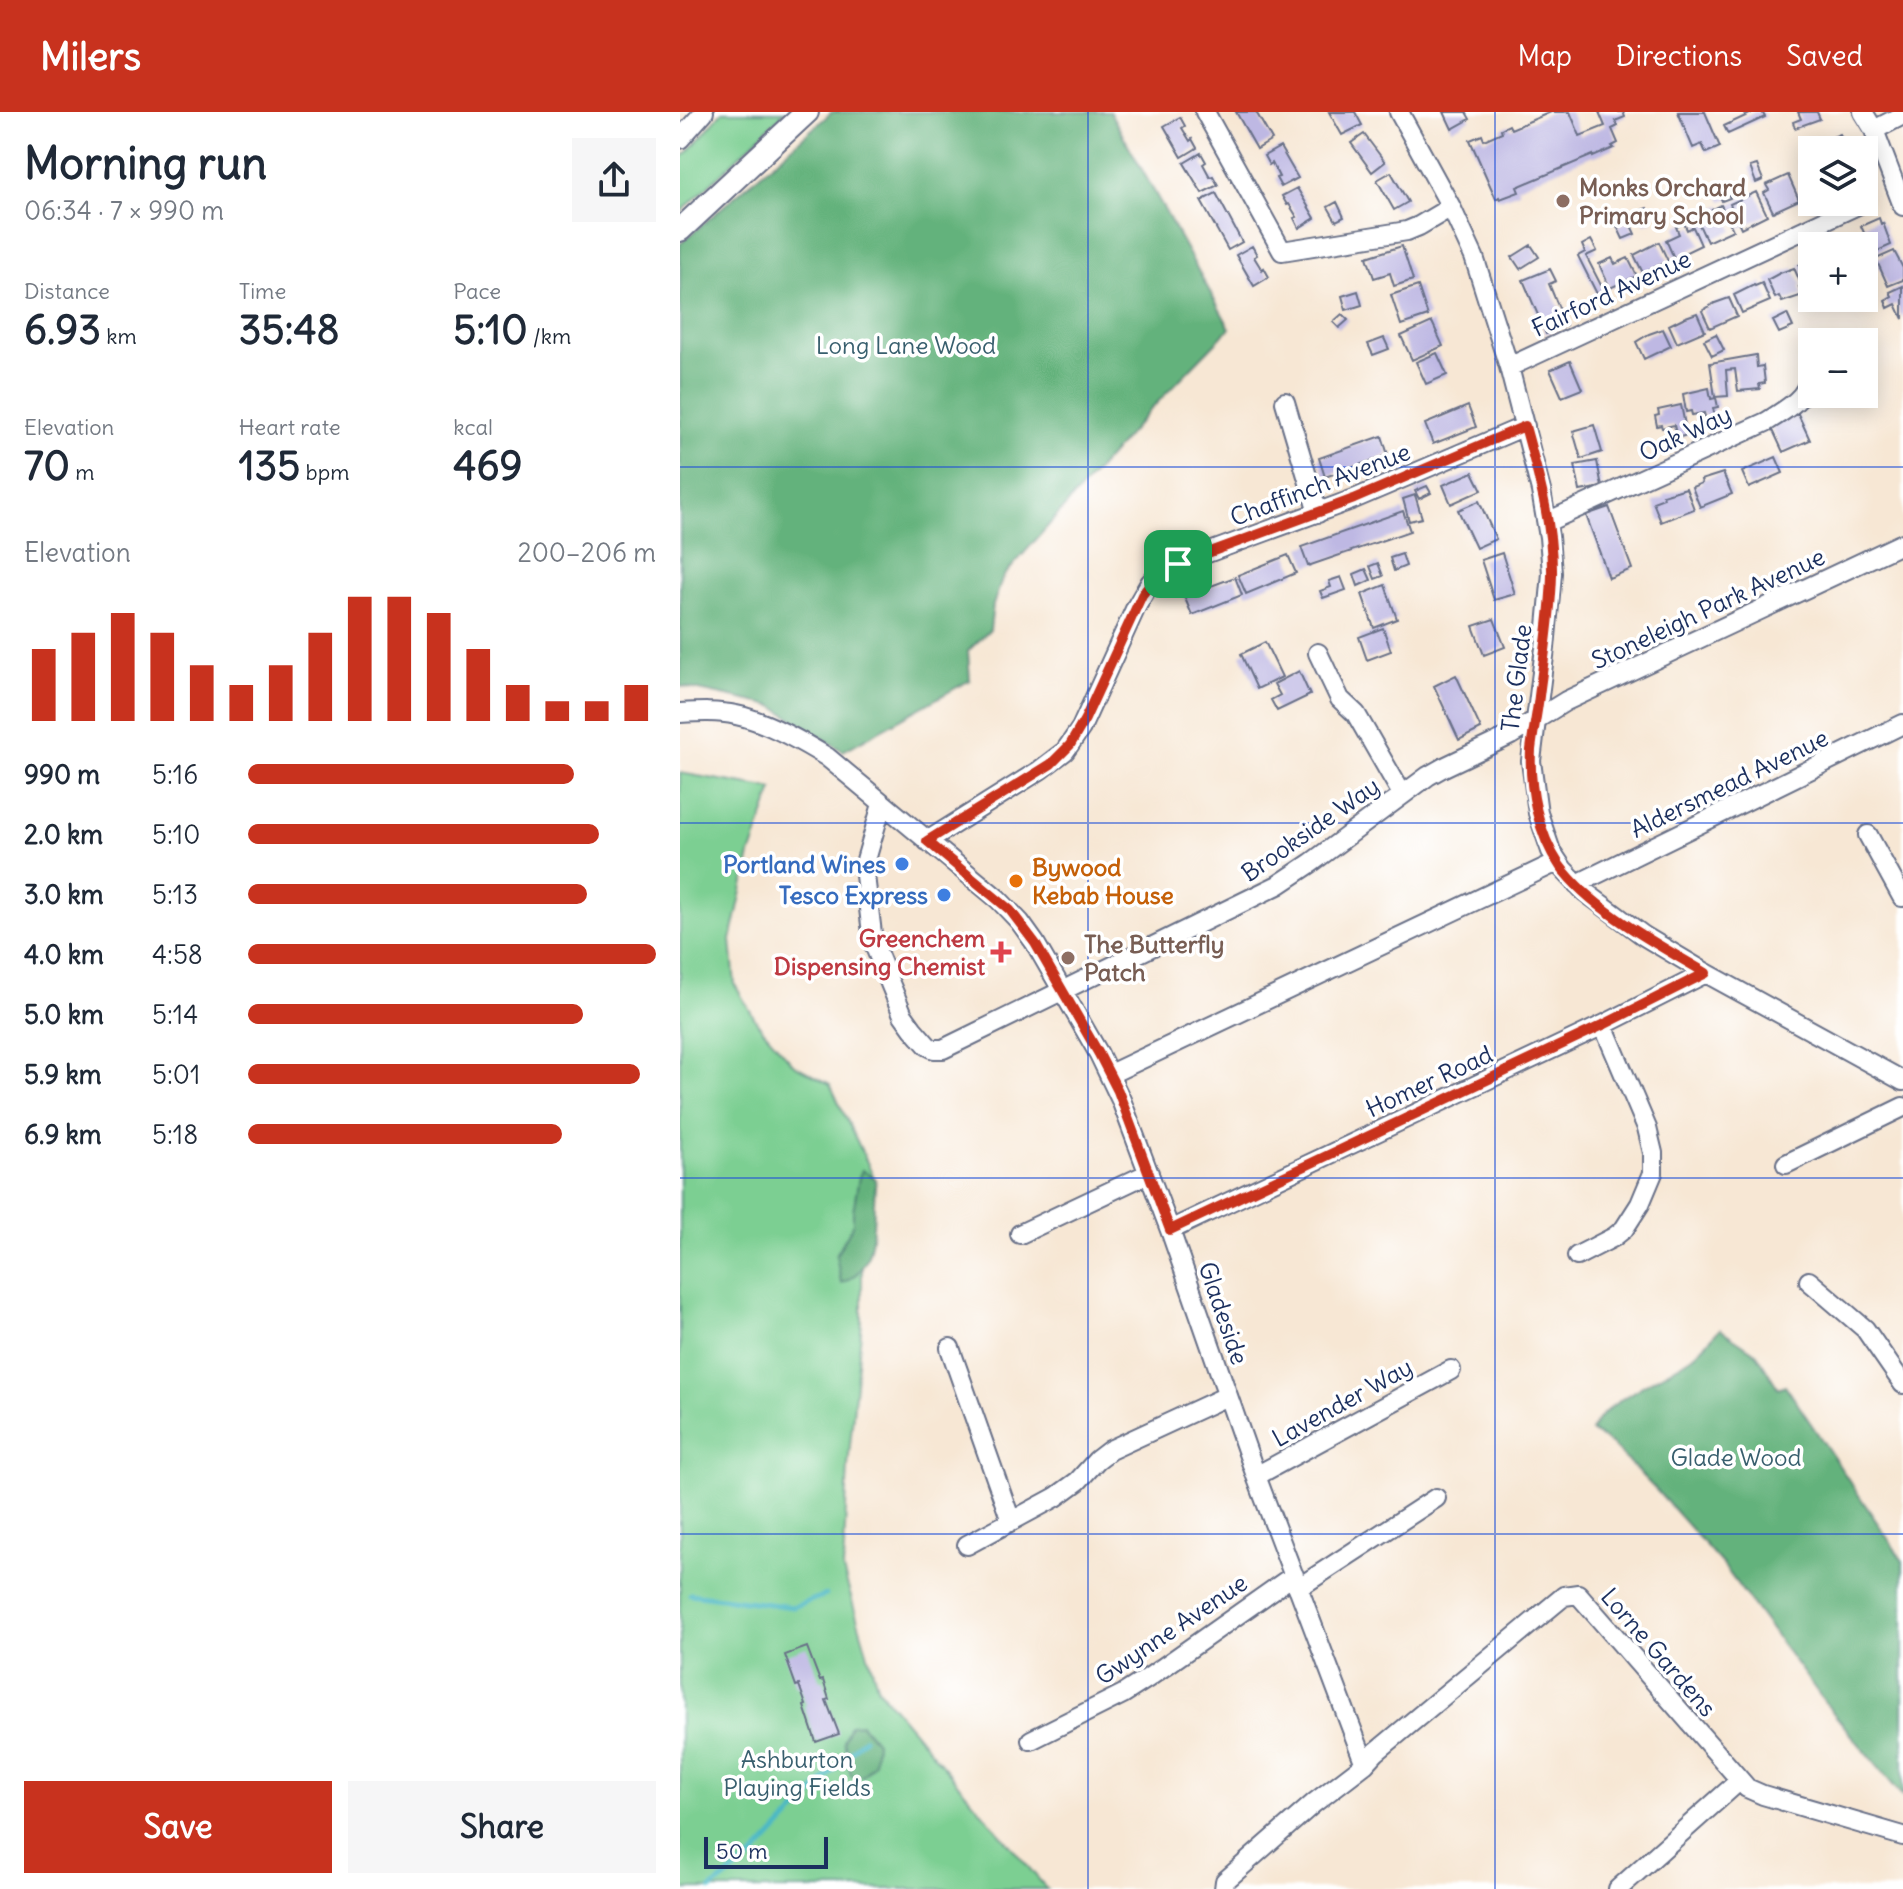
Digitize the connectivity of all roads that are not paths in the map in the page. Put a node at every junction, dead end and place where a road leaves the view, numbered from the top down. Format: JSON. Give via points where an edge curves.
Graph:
{"nodes":[{"id":1,"x":704,"y":112,"type":"edge"},
{"id":2,"x":807,"y":112,"type":"edge"},
{"id":3,"x":1205,"y":112,"type":"edge"},
{"id":4,"x":1399,"y":112,"type":"edge"},
{"id":5,"x":1863,"y":112,"type":"edge"},
{"id":6,"x":1903,"y":115,"type":"edge"},
{"id":7,"x":1874,"y":130,"type":"junction"},
{"id":8,"x":680,"y":139,"type":"edge"},
{"id":9,"x":1895,"y":188,"type":"junction"},
{"id":10,"x":1878,"y":196,"type":"edge"},
{"id":11,"x":1903,"y":206,"type":"edge"},
{"id":12,"x":1451,"y":207,"type":"junction"},
{"id":13,"x":1834,"y":216,"type":"edge"},
{"id":14,"x":680,"y":230,"type":"edge"},
{"id":15,"x":1509,"y":367,"type":"junction"},
{"id":16,"x":1798,"y":399,"type":"edge"},
{"id":17,"x":1285,"y":402,"type":"dead end"},
{"id":18,"x":1525,"y":426,"type":"junction"},
{"id":19,"x":1318,"y":513,"type":"junction"},
{"id":20,"x":1547,"y":522,"type":"junction"},
{"id":21,"x":1903,"y":543,"type":"edge"},
{"id":22,"x":1318,"y":653,"type":"dead end"},
{"id":23,"x":680,"y":713,"type":"edge"},
{"id":24,"x":1536,"y":719,"type":"junction"},
{"id":25,"x":1903,"y":724,"type":"edge"},
{"id":26,"x":1402,"y":794,"type":"junction"},
{"id":27,"x":882,"y":804,"type":"junction"},
{"id":28,"x":1868,"y":835,"type":"dead end"},
{"id":29,"x":927,"y":841,"type":"junction"},
{"id":30,"x":1557,"y":862,"type":"junction"},
{"id":31,"x":1577,"y":884,"type":"junction"},
{"id":32,"x":1903,"y":897,"type":"edge"},
{"id":33,"x":1706,"y":973,"type":"junction"},
{"id":34,"x":1064,"y":991,"type":"junction"},
{"id":35,"x":1603,"y":1025,"type":"junction"},
{"id":36,"x":1110,"y":1074,"type":"junction"},
{"id":37,"x":1903,"y":1081,"type":"edge"},
{"id":38,"x":1903,"y":1107,"type":"edge"},
{"id":39,"x":1786,"y":1164,"type":"dead end"},
{"id":40,"x":1149,"y":1173,"type":"junction"},
{"id":41,"x":1170,"y":1230,"type":"junction"},
{"id":42,"x":1020,"y":1234,"type":"dead end"},
{"id":43,"x":1577,"y":1256,"type":"dead end"},
{"id":44,"x":1809,"y":1281,"type":"dead end"},
{"id":45,"x":950,"y":1348,"type":"dead end"},
{"id":46,"x":1451,"y":1370,"type":"dead end"},
{"id":47,"x":1903,"y":1384,"type":"edge"},
{"id":48,"x":1227,"y":1396,"type":"junction"},
{"id":49,"x":1256,"y":1476,"type":"junction"},
{"id":50,"x":1436,"y":1498,"type":"dead end"},
{"id":51,"x":1011,"y":1521,"type":"junction"},
{"id":52,"x":967,"y":1545,"type":"dead end"},
{"id":53,"x":1296,"y":1582,"type":"junction"},
{"id":54,"x":1031,"y":1740,"type":"dead end"},
{"id":55,"x":1365,"y":1764,"type":"junction"},
{"id":56,"x":1739,"y":1781,"type":"junction"},
{"id":57,"x":1903,"y":1836,"type":"edge"},
{"id":58,"x":1224,"y":1889,"type":"edge"},
{"id":59,"x":1618,"y":1889,"type":"edge"}],
"edges":[{"from":1,"to":8,"type":"street"},
{"from":2,"to":14,"type":"main road"},
{"from":3,"to":12,"type":"street","via":[[1282,251],[1407,231]]},
{"from":4,"to":12,"type":"street","name":"The Glade"},
{"from":5,"to":7,"type":"street"},
{"from":6,"to":7,"type":"street"},
{"from":7,"to":9,"type":"street"},
{"from":9,"to":10,"type":"street","name":"Fairford Avenue"},
{"from":9,"to":11,"type":"street"},
{"from":12,"to":15,"type":"street","name":"The Glade","via":[[1474,257]]},
{"from":13,"to":15,"type":"street","name":"Fairford Avenue"},
{"from":15,"to":18,"type":"street","name":"The Glade"},
{"from":16,"to":20,"type":"street","name":"Oak Way","via":[[1766,422]]},
{"from":17,"to":19,"type":"street"},
{"from":18,"to":19,"type":"street","name":"Chaffinch Avenue"},
{"from":18,"to":20,"type":"street","name":"The Glade"},
{"from":19,"to":29,"type":"street","name":"Chaffinch Avenue","via":[[1158,574],[1136,607],[1065,751]]},
{"from":20,"to":24,"type":"street","name":"The Glade","via":[[1551,587]]},
{"from":21,"to":24,"type":"street","name":"Stoneleigh Park Avenue"},
{"from":22,"to":26,"type":"street","via":[[1340,699],[1356,714]]},
{"from":23,"to":27,"type":"street","name":"Gladeside","via":[[726,713],[758,722],[827,757]]},
{"from":24,"to":26,"type":"street","name":"Brookside Way"},
{"from":24,"to":30,"type":"street","name":"The Glade","via":[[1531,749],[1534,790],[1540,822]]},
{"from":25,"to":31,"type":"street","name":"Aldersmead Avenue"},
{"from":26,"to":34,"type":"street","name":"Brookside Way","via":[[1278,885]]},
{"from":27,"to":29,"type":"street","name":"Gladeside"},
{"from":27,"to":34,"type":"street","name":"Brookside Way","via":[[864,867],[873,942],[903,1015],[920,1039],[943,1049]]},
{"from":28,"to":32,"type":"street"},
{"from":29,"to":34,"type":"street","name":"Gladeside","via":[[1010,910]]},
{"from":30,"to":31,"type":"street","name":"The Glade"},
{"from":30,"to":36,"type":"street"},
{"from":31,"to":33,"type":"street","name":"The Glade","via":[[1634,929]]},
{"from":33,"to":35,"type":"street","name":"Homer Road"},
{"from":33,"to":37,"type":"street","name":"The Glade"},
{"from":34,"to":36,"type":"street","name":"Gladeside"},
{"from":35,"to":41,"type":"street","name":"Homer Road"},
{"from":35,"to":43,"type":"street","via":[[1647,1128],[1653,1173],[1624,1229]]},
{"from":36,"to":40,"type":"street","name":"Gladeside"},
{"from":38,"to":39,"type":"street"},
{"from":40,"to":41,"type":"street","name":"Gladeside"},
{"from":40,"to":42,"type":"street"},
{"from":41,"to":48,"type":"street","name":"Gladeside"},
{"from":44,"to":47,"type":"street","via":[[1865,1329]]},
{"from":45,"to":51,"type":"street"},
{"from":46,"to":49,"type":"street","name":"Lavender Way"},
{"from":48,"to":49,"type":"street","name":"Gladeside"},
{"from":48,"to":51,"type":"street","via":[[1110,1450],[1056,1497]]},
{"from":49,"to":53,"type":"street","name":"Gladeside"},
{"from":50,"to":53,"type":"street","name":"Gwynne Avenue"},
{"from":51,"to":52,"type":"street"},
{"from":53,"to":54,"type":"street","name":"Gwynne Avenue","via":[[1123,1694]]},
{"from":53,"to":55,"type":"street","name":"Gladeside"},
{"from":55,"to":56,"type":"street","name":"Lorne Gardens","via":[[1564,1596],[1578,1594]]},
{"from":55,"to":58,"type":"street","via":[[1225,1881]]},
{"from":56,"to":57,"type":"street","name":"Lorne Gardens","via":[[1753,1792]]},
{"from":56,"to":59,"type":"street"}]}
